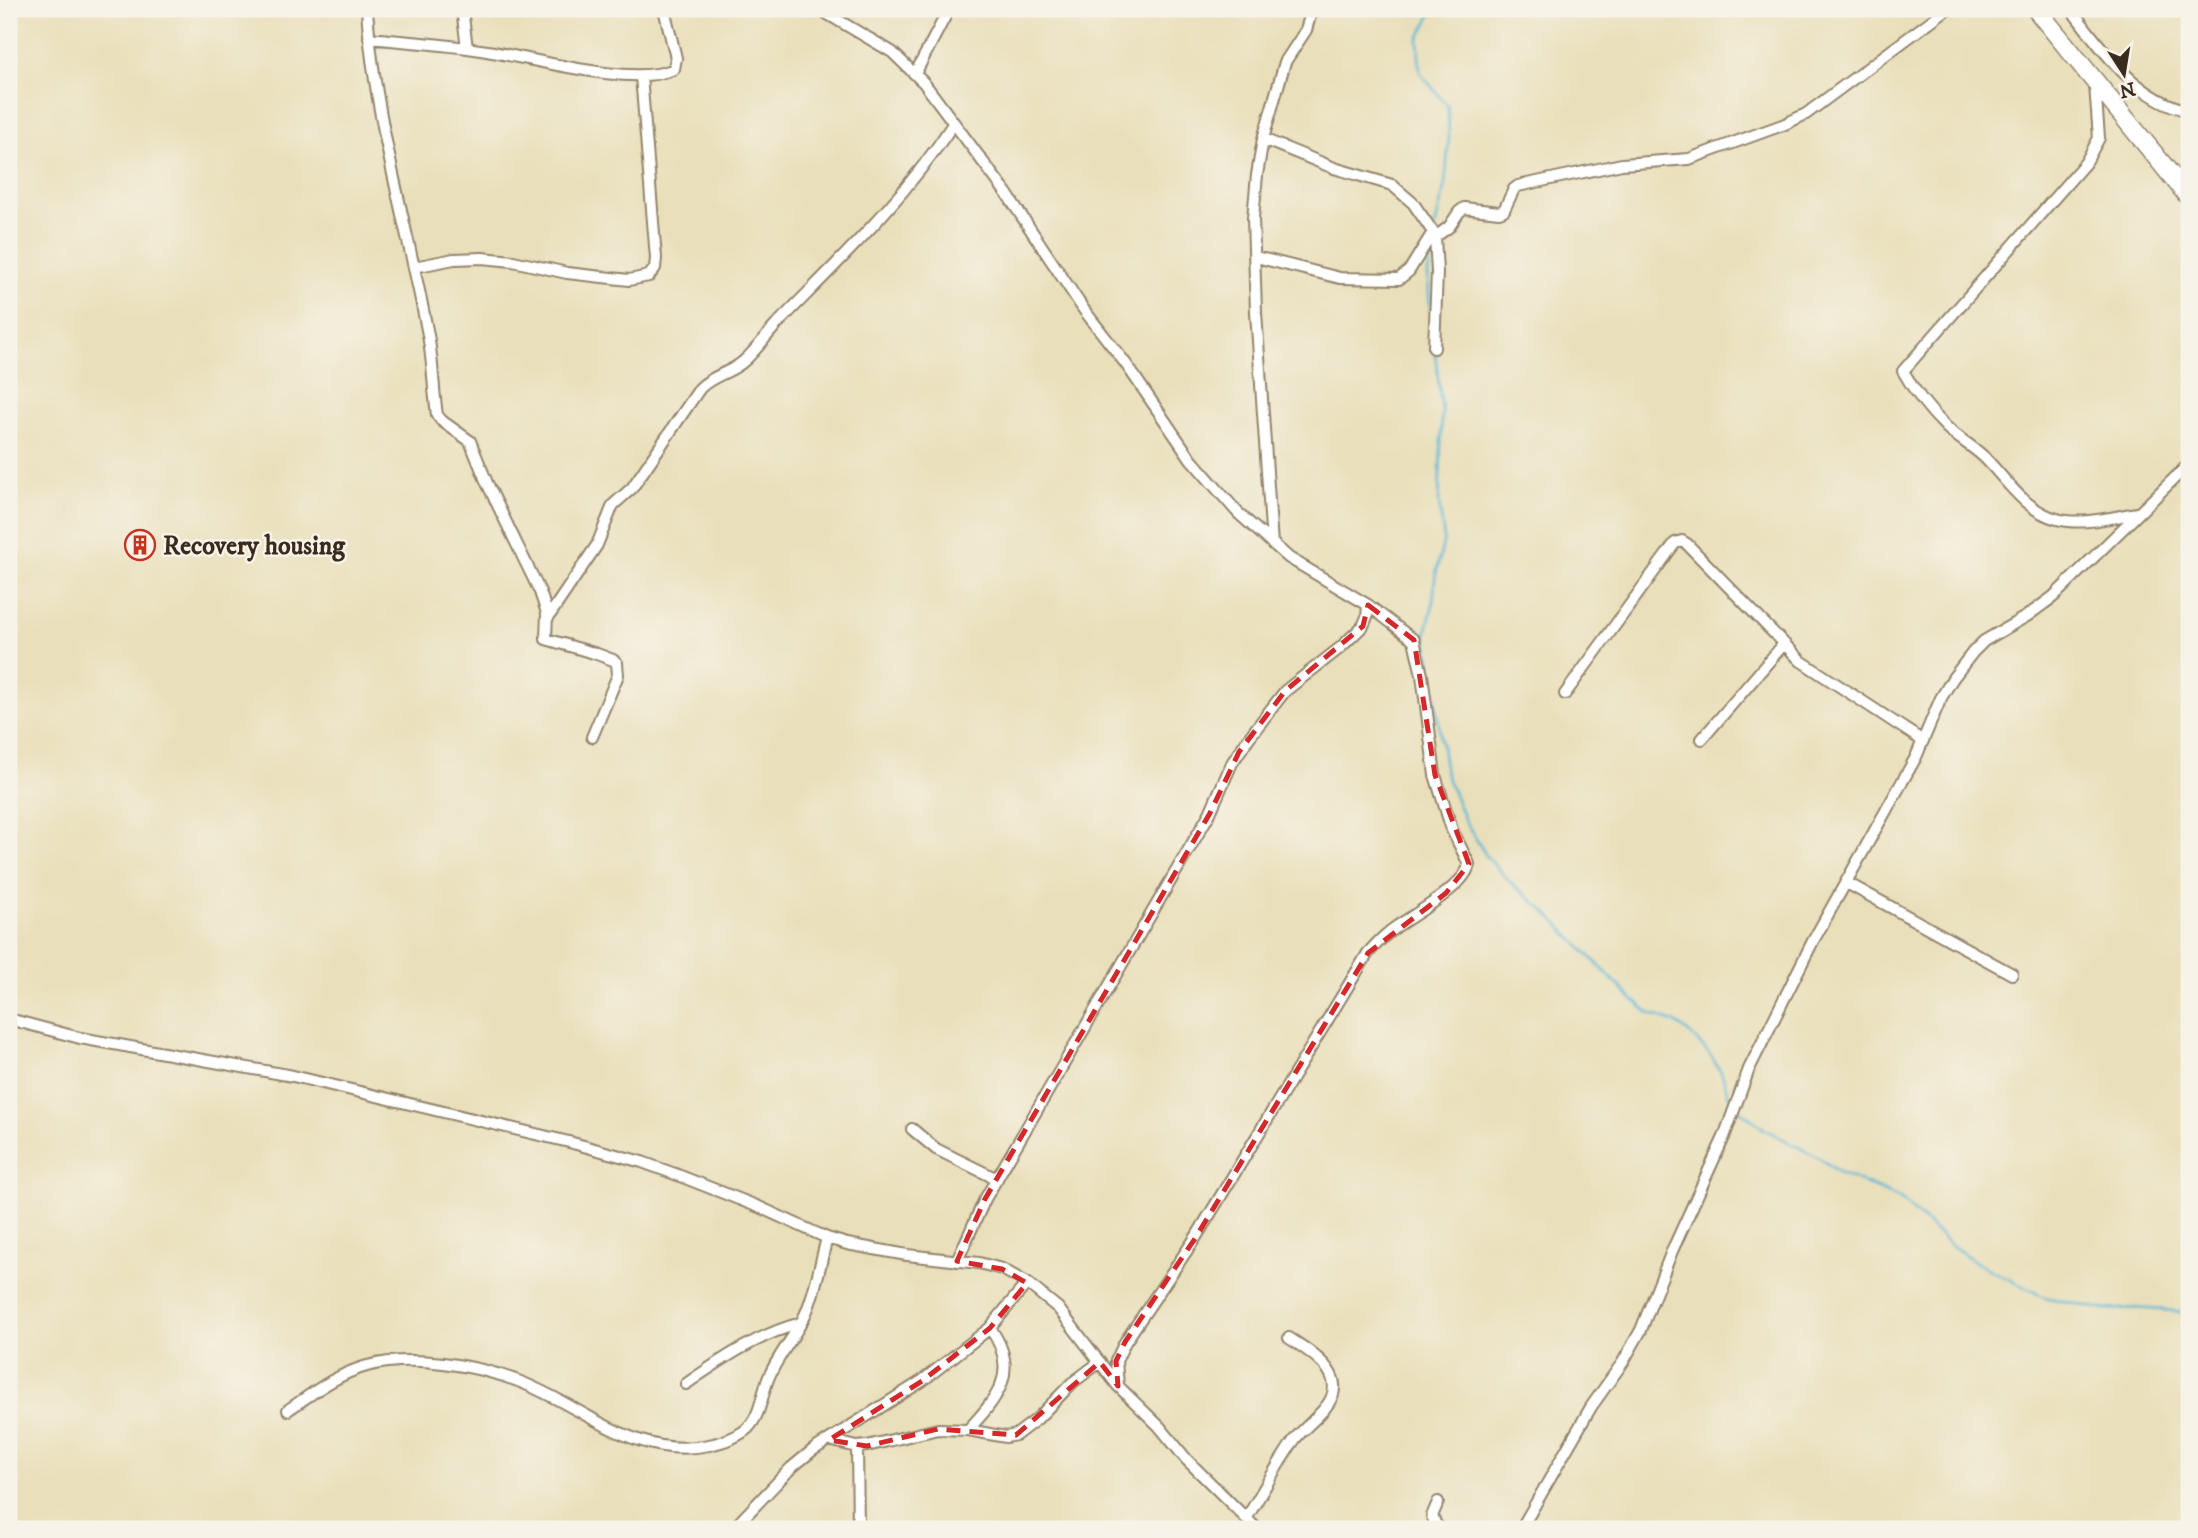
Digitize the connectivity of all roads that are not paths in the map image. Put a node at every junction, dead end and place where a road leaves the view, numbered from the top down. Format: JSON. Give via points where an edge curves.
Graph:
{"nodes":[{"id":1,"x":367,"y":9,"type":"edge"},
{"id":2,"x":462,"y":9,"type":"edge"},
{"id":3,"x":663,"y":9,"type":"edge"},
{"id":4,"x":820,"y":9,"type":"edge"},
{"id":5,"x":949,"y":9,"type":"edge"},
{"id":6,"x":1312,"y":9,"type":"edge"},
{"id":7,"x":1947,"y":9,"type":"edge"},
{"id":8,"x":2036,"y":9,"type":"edge"},
{"id":9,"x":2071,"y":9,"type":"edge"},
{"id":10,"x":369,"y":38,"type":"junction"},
{"id":11,"x":467,"y":48,"type":"junction"},
{"id":12,"x":915,"y":74,"type":"junction"},
{"id":13,"x":641,"y":75,"type":"junction"},
{"id":14,"x":2095,"y":82,"type":"junction"},
{"id":15,"x":2189,"y":111,"type":"edge"},
{"id":16,"x":953,"y":124,"type":"junction"},
{"id":17,"x":1263,"y":139,"type":"junction"},
{"id":18,"x":2189,"y":197,"type":"edge"},
{"id":19,"x":1434,"y":235,"type":"junction"},
{"id":20,"x":1256,"y":257,"type":"junction"},
{"id":21,"x":414,"y":267,"type":"junction"},
{"id":22,"x":1434,"y":348,"type":"dead end"},
{"id":23,"x":2189,"y":464,"type":"edge"},
{"id":24,"x":2138,"y":512,"type":"junction"},
{"id":25,"x":1272,"y":544,"type":"junction"},
{"id":26,"x":1368,"y":604,"type":"junction"},
{"id":27,"x":547,"y":619,"type":"junction"},
{"id":28,"x":1783,"y":645,"type":"junction"},
{"id":29,"x":1565,"y":694,"type":"dead end"},
{"id":30,"x":592,"y":737,"type":"dead end"},
{"id":31,"x":1702,"y":739,"type":"dead end"},
{"id":32,"x":1923,"y":741,"type":"junction"},
{"id":33,"x":1847,"y":883,"type":"junction"},
{"id":34,"x":2012,"y":974,"type":"dead end"},
{"id":35,"x":9,"y":1019,"type":"edge"},
{"id":36,"x":912,"y":1129,"type":"dead end"},
{"id":37,"x":997,"y":1179,"type":"junction"},
{"id":38,"x":827,"y":1238,"type":"junction"},
{"id":39,"x":957,"y":1261,"type":"junction"},
{"id":40,"x":1027,"y":1283,"type":"junction"},
{"id":41,"x":801,"y":1323,"type":"junction"},
{"id":42,"x":990,"y":1328,"type":"junction"},
{"id":43,"x":1289,"y":1338,"type":"dead end"},
{"id":44,"x":1100,"y":1362,"type":"junction"},
{"id":45,"x":686,"y":1384,"type":"dead end"},
{"id":46,"x":1118,"y":1386,"type":"junction"},
{"id":47,"x":288,"y":1410,"type":"dead end"},
{"id":48,"x":968,"y":1430,"type":"junction"},
{"id":49,"x":829,"y":1440,"type":"junction"},
{"id":50,"x":857,"y":1447,"type":"junction"},
{"id":51,"x":1438,"y":1502,"type":"dead end"},
{"id":52,"x":1246,"y":1519,"type":"junction"},
{"id":53,"x":733,"y":1529,"type":"edge"},
{"id":54,"x":858,"y":1529,"type":"edge"},
{"id":55,"x":1257,"y":1529,"type":"edge"},
{"id":56,"x":1442,"y":1529,"type":"edge"},
{"id":57,"x":1521,"y":1529,"type":"edge"}],
"edges":[{"from":1,"to":10,"type":"street"},
{"from":2,"to":11,"type":"street"},
{"from":3,"to":13,"type":"street","via":[[676,65],[667,73]]},
{"from":4,"to":12,"type":"street","via":[[892,51]]},
{"from":5,"to":12,"type":"street"},
{"from":6,"to":17,"type":"street","via":[[1306,30],[1285,62]]},
{"from":7,"to":19,"type":"street","via":[[1785,124],[1689,159],[1622,164],[1518,186],[1504,210],[1464,208],[1449,227]]},
{"from":8,"to":14,"type":"highway"},
{"from":9,"to":15,"type":"street","via":[[2133,81],[2159,101]]},
{"from":10,"to":11,"type":"street"},
{"from":10,"to":21,"type":"street"},
{"from":11,"to":13,"type":"street","via":[[577,69]]},
{"from":12,"to":16,"type":"street"},
{"from":13,"to":21,"type":"street","via":[[656,258],[649,276],[629,279],[567,273],[482,258]]},
{"from":14,"to":18,"type":"highway"},
{"from":14,"to":24,"type":"street","via":[[2099,138],[2085,162],[1903,372],[1945,426],[1984,457],[2036,510],[2058,520],[2080,521]]},
{"from":16,"to":25,"type":"street","via":[[1191,459]]},
{"from":16,"to":27,"type":"street","via":[[904,192],[744,362],[713,376],[701,388],[632,488],[613,505],[597,545]]},
{"from":17,"to":19,"type":"street","via":[[1396,187]]},
{"from":17,"to":20,"type":"street","via":[[1254,208]]},
{"from":19,"to":20,"type":"street","via":[[1399,279],[1340,278]]},
{"from":19,"to":22,"type":"street"},
{"from":20,"to":25,"type":"street"},
{"from":21,"to":27,"type":"street","via":[[437,415],[470,441],[540,592]]},
{"from":23,"to":24,"type":"street"},
{"from":24,"to":32,"type":"street","via":[[2053,597],[1973,652],[1941,698]]},
{"from":25,"to":26,"type":"street","via":[[1313,574]]},
{"from":26,"to":37,"type":"street","via":[[1363,626],[1285,691],[1239,752],[1210,813]]},
{"from":26,"to":46,"type":"street","via":[[1415,643],[1435,775],[1468,869],[1446,893],[1368,953],[1196,1237],[1125,1342],[1116,1361]]},
{"from":27,"to":30,"type":"street","via":[[548,641],[617,663],[618,675]]},
{"from":28,"to":29,"type":"street","via":[[1687,544],[1678,541]]},
{"from":28,"to":31,"type":"street"},
{"from":28,"to":32,"type":"street"},
{"from":32,"to":33,"type":"street"},
{"from":33,"to":34,"type":"street"},
{"from":33,"to":57,"type":"street","via":[[1749,1069],[1641,1330]]},
{"from":35,"to":38,"type":"street","via":[[80,1038],[293,1076],[611,1153],[715,1189]]},
{"from":36,"to":37,"type":"street","via":[[944,1154]]},
{"from":37,"to":39,"type":"street"},
{"from":38,"to":39,"type":"street"},
{"from":38,"to":41,"type":"street"},
{"from":39,"to":40,"type":"street","via":[[1002,1269]]},
{"from":40,"to":42,"type":"street"},
{"from":40,"to":44,"type":"street","via":[[1058,1308]]},
{"from":41,"to":45,"type":"street","via":[[769,1334]]},
{"from":41,"to":47,"type":"street","via":[[769,1377],[754,1420],[738,1435],[698,1447],[660,1447],[644,1442],[520,1381],[448,1364],[368,1366],[331,1380]]},
{"from":42,"to":48,"type":"street","via":[[1002,1352],[1005,1379]]},
{"from":42,"to":49,"type":"street","via":[[922,1381]]},
{"from":43,"to":52,"type":"street","via":[[1329,1369],[1334,1388],[1326,1407],[1290,1446]]},
{"from":44,"to":46,"type":"street"},
{"from":44,"to":48,"type":"street","via":[[1016,1435]]},
{"from":46,"to":52,"type":"street"},
{"from":48,"to":50,"type":"street","via":[[925,1430]]},
{"from":49,"to":50,"type":"street"},
{"from":49,"to":53,"type":"street","via":[[791,1468]]},
{"from":50,"to":54,"type":"street"},
{"from":51,"to":56,"type":"street","via":[[1432,1516]]},
{"from":52,"to":55,"type":"street"}]}
